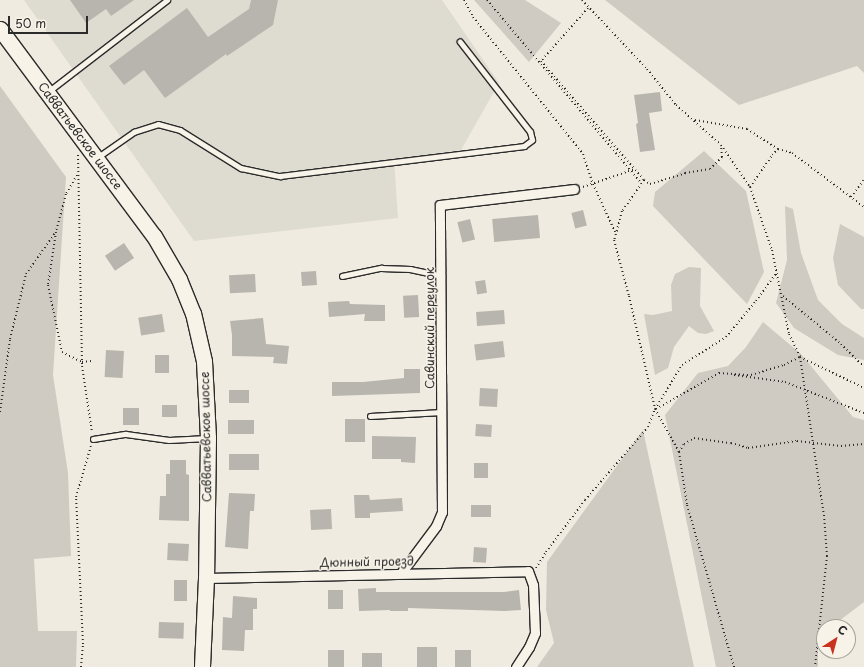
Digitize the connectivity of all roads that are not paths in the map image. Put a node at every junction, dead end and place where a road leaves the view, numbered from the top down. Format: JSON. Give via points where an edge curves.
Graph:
{"nodes":[{"id":1,"x":167,"y":0,"type":"edge"},
{"id":2,"x":0,"y":29,"type":"edge"},
{"id":3,"x":460,"y":42,"type":"dead end"},
{"id":4,"x":47,"y":92,"type":"junction"},
{"id":5,"x":96,"y":158,"type":"junction"},
{"id":6,"x":574,"y":189,"type":"road end"},
{"id":7,"x":342,"y":276,"type":"dead end"},
{"id":8,"x":442,"y":276,"type":"junction"},
{"id":9,"x":442,"y":412,"type":"junction"},
{"id":10,"x":370,"y":416,"type":"dead end"},
{"id":11,"x":208,"y":438,"type":"junction"},
{"id":12,"x":93,"y":439,"type":"road end"},
{"id":13,"x":401,"y":573,"type":"junction"},
{"id":14,"x":206,"y":578,"type":"junction"},
{"id":15,"x":202,"y":667,"type":"edge"},
{"id":16,"x":516,"y":667,"type":"edge"}],
"edges":[{"from":1,"to":4,"type":"lane"},
{"from":2,"to":4,"type":"main road","name":"Савватьевское шоссе"},
{"from":3,"to":5,"type":"lane","via":[[530,132],[532,140],[524,146],[280,176],[241,168],[180,130],[158,124],[134,132]]},
{"from":4,"to":5,"type":"main road","name":"Савватьевское шоссе"},
{"from":5,"to":11,"type":"main road","name":"Савватьевское шоссе","via":[[161,246],[187,296],[197,325],[204,361]]},
{"from":6,"to":8,"type":"street","name":"Савинский переулок","via":[[440,205]]},
{"from":7,"to":8,"type":"lane","via":[[381,268],[410,269]]},
{"from":8,"to":9,"type":"street","name":"Савинский переулок"},
{"from":9,"to":10,"type":"lane"},
{"from":9,"to":13,"type":"street","name":"Савинский переулок","via":[[442,512],[436,526]]},
{"from":11,"to":12,"type":"lane","via":[[169,440],[126,434]]},
{"from":11,"to":14,"type":"main road","name":"Савватьевское шоссе"},
{"from":13,"to":14,"type":"street","name":"Дюнный проезд"},
{"from":13,"to":16,"type":"street","name":"Дюнный проезд","via":[[528,572],[533,585],[535,633],[530,647]]},
{"from":14,"to":15,"type":"main road","name":"Савватьевское шоссе"}]}
